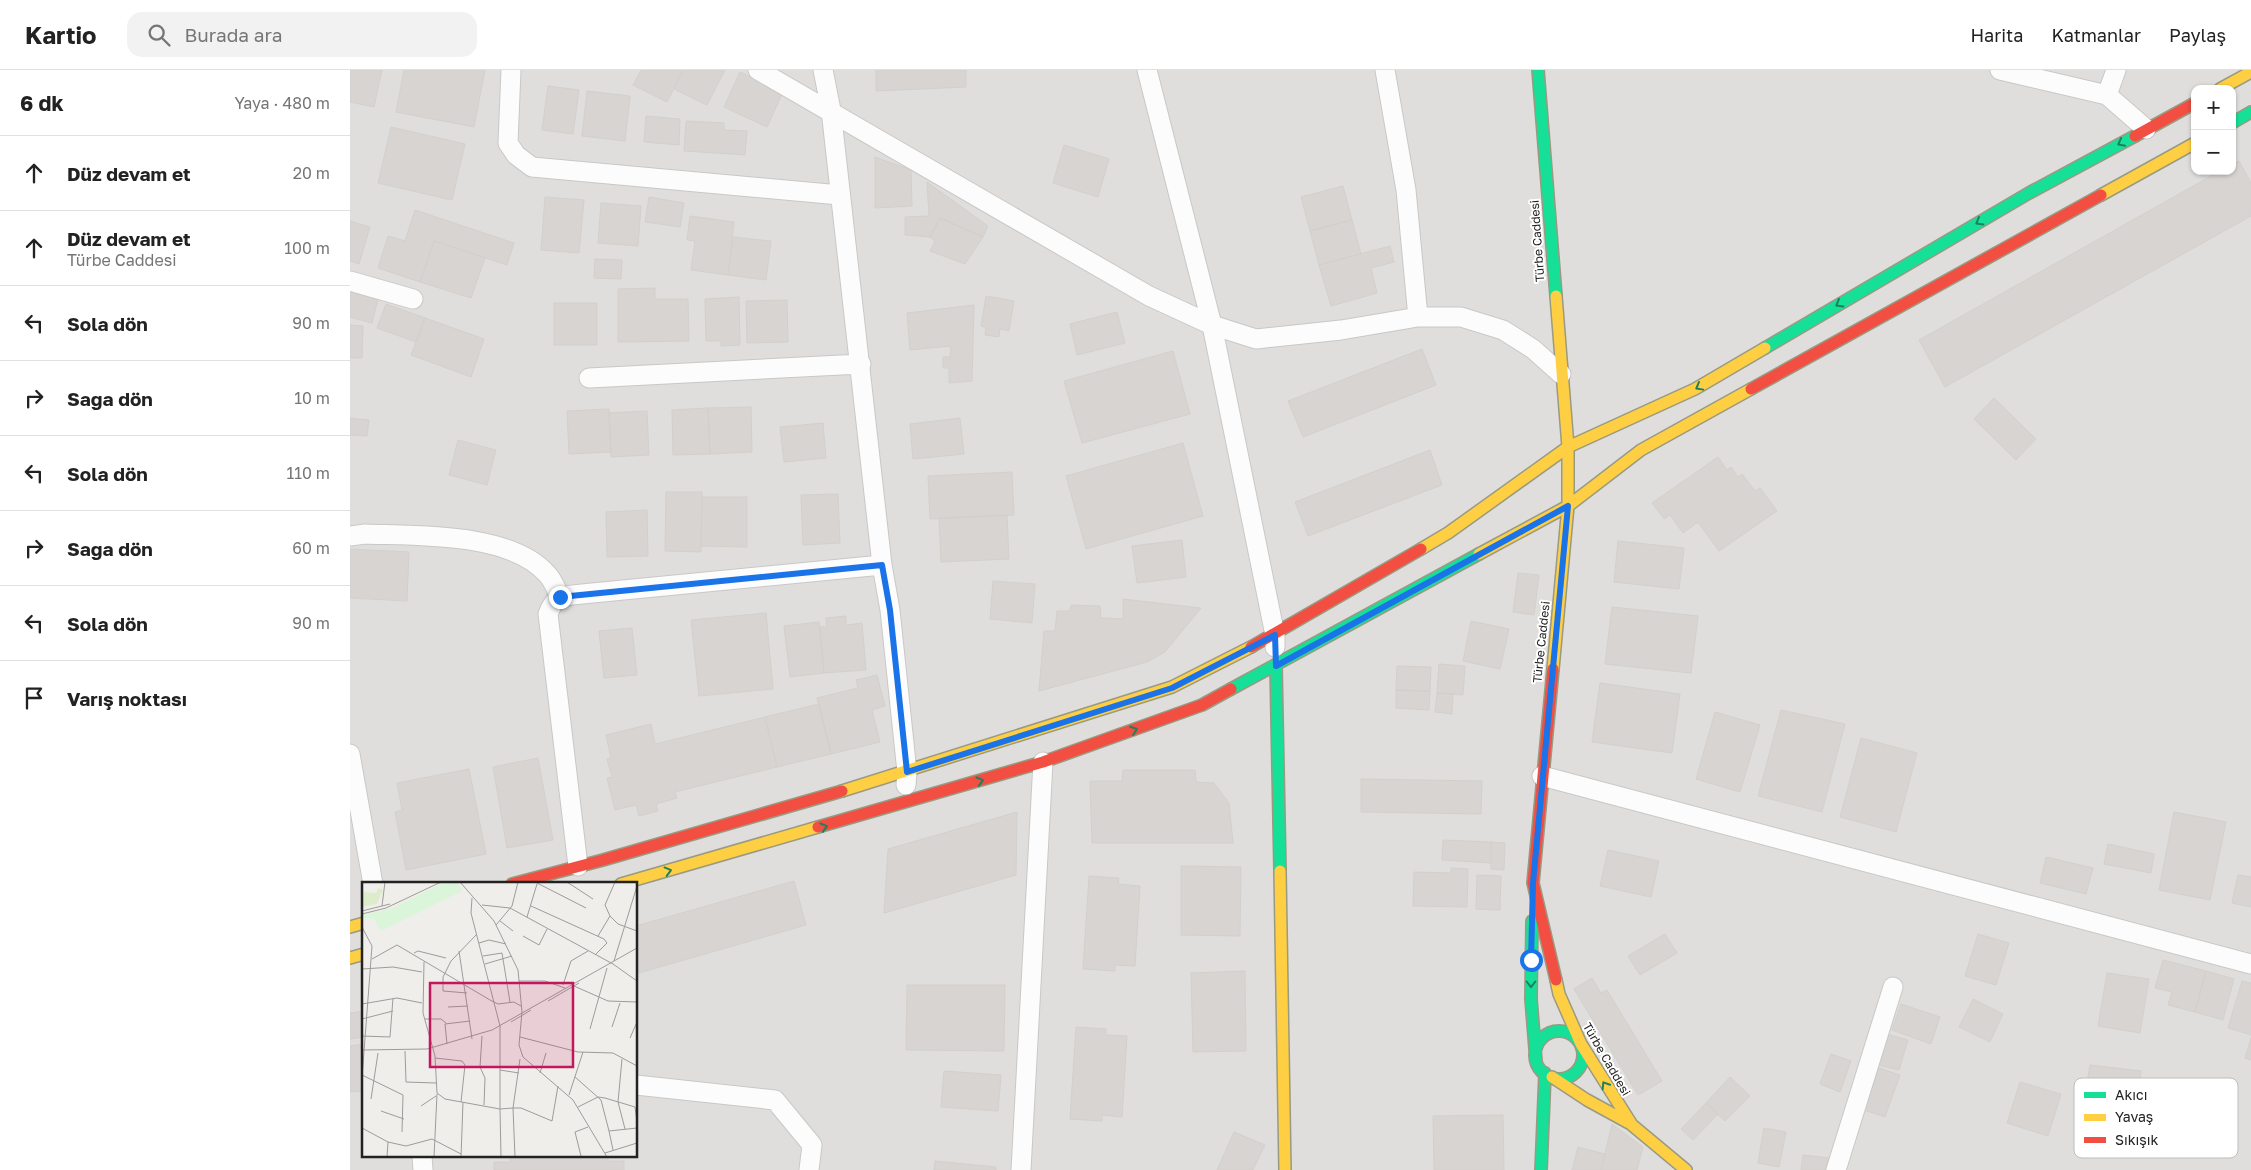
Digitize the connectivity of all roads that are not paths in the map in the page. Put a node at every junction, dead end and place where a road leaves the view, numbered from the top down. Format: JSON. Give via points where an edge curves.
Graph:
{"nodes":[{"id":1,"x":511,"y":70,"type":"edge"},
{"id":2,"x":758,"y":70,"type":"edge"},
{"id":3,"x":823,"y":70,"type":"edge"},
{"id":4,"x":1147,"y":70,"type":"edge"},
{"id":5,"x":1385,"y":70,"type":"edge"},
{"id":6,"x":1538,"y":70,"type":"edge"},
{"id":7,"x":2000,"y":70,"type":"edge"},
{"id":8,"x":2116,"y":70,"type":"edge"},
{"id":9,"x":2251,"y":72,"type":"edge"},
{"id":10,"x":2227,"y":85,"type":"edge"},
{"id":11,"x":2108,"y":95,"type":"junction"},
{"id":12,"x":2191,"y":105,"type":"edge"},
{"id":13,"x":831,"y":110,"type":"junction"},
{"id":14,"x":2251,"y":112,"type":"edge"},
{"id":15,"x":2236,"y":121,"type":"edge"},
{"id":16,"x":2146,"y":129,"type":"junction"},
{"id":17,"x":2191,"y":145,"type":"edge"},
{"id":18,"x":840,"y":195,"type":"junction"},
{"id":19,"x":350,"y":281,"type":"edge"},
{"id":20,"x":413,"y":299,"type":"dead end"},
{"id":21,"x":1418,"y":317,"type":"junction"},
{"id":22,"x":1212,"y":325,"type":"junction"},
{"id":23,"x":861,"y":364,"type":"junction"},
{"id":24,"x":1561,"y":374,"type":"junction"},
{"id":25,"x":589,"y":378,"type":"dead end"},
{"id":26,"x":1568,"y":448,"type":"junction"},
{"id":27,"x":1568,"y":506,"type":"junction"},
{"id":28,"x":350,"y":536,"type":"edge"},
{"id":29,"x":882,"y":565,"type":"junction"},
{"id":30,"x":560,"y":597,"type":"junction"},
{"id":31,"x":1275,"y":635,"type":"junction"},
{"id":32,"x":1276,"y":666,"type":"junction"},
{"id":33,"x":350,"y":754,"type":"edge"},
{"id":34,"x":1043,"y":762,"type":"junction"},
{"id":35,"x":907,"y":772,"type":"junction"},
{"id":36,"x":1542,"y":776,"type":"junction"},
{"id":37,"x":904,"y":803,"type":"junction"},
{"id":38,"x":578,"y":866,"type":"junction"},
{"id":39,"x":373,"y":882,"type":"edge"},
{"id":40,"x":519,"y":882,"type":"edge"},
{"id":41,"x":628,"y":882,"type":"edge"},
{"id":42,"x":1533,"y":883,"type":"junction"},
{"id":43,"x":2251,"y":964,"type":"edge"},
{"id":44,"x":1893,"y":987,"type":"dead end"},
{"id":45,"x":1581,"y":1044,"type":"junction"},
{"id":46,"x":1536,"y":1060,"type":"junction"},
{"id":47,"x":1548,"y":1076,"type":"junction"},
{"id":48,"x":638,"y":1086,"type":"edge"},
{"id":49,"x":1632,"y":1125,"type":"junction"},
{"id":50,"x":809,"y":1170,"type":"edge"},
{"id":51,"x":1021,"y":1170,"type":"edge"},
{"id":52,"x":1285,"y":1170,"type":"edge"},
{"id":53,"x":1541,"y":1170,"type":"edge"},
{"id":54,"x":1686,"y":1170,"type":"edge"},
{"id":55,"x":1836,"y":1170,"type":"edge"}],
"edges":[{"from":1,"to":18,"type":"street","via":[[508,143],[516,156],[532,167]]},
{"from":2,"to":13,"type":"street"},
{"from":3,"to":13,"type":"street"},
{"from":4,"to":22,"type":"street"},
{"from":5,"to":21,"type":"street","via":[[1406,190]]},
{"from":6,"to":24,"type":"main road","name":"Türbe Caddesi"},
{"from":7,"to":11,"type":"street"},
{"from":8,"to":11,"type":"street"},
{"from":9,"to":10,"type":"main road"},
{"from":11,"to":16,"type":"street"},
{"from":12,"to":16,"type":"main road"},
{"from":13,"to":18,"type":"street"},
{"from":13,"to":22,"type":"street","via":[[1132,286]]},
{"from":14,"to":15,"type":"main road"},
{"from":16,"to":26,"type":"main road","one_way":true,"via":[[2029,193],[1695,389]]},
{"from":17,"to":27,"type":"main road","via":[[1641,450]]},
{"from":18,"to":23,"type":"street"},
{"from":19,"to":20,"type":"street"},
{"from":21,"to":22,"type":"street","via":[[1341,330],[1256,339]]},
{"from":21,"to":24,"type":"street","via":[[1461,317],[1503,330],[1533,349]]},
{"from":22,"to":31,"type":"street"},
{"from":23,"to":25,"type":"street"},
{"from":23,"to":29,"type":"street"},
{"from":24,"to":26,"type":"main road","name":"Türbe Caddesi"},
{"from":26,"to":27,"type":"main road","name":"Türbe Caddesi"},
{"from":26,"to":31,"type":"main road","via":[[1448,533]]},
{"from":27,"to":32,"type":"main road"},
{"from":27,"to":36,"type":"main road","name":"Türbe Caddesi"},
{"from":28,"to":30,"type":"street","via":[[456,538],[499,546],[531,560],[548,574]]},
{"from":29,"to":30,"type":"street"},
{"from":29,"to":35,"type":"street","via":[[890,610]]},
{"from":30,"to":38,"type":"street","via":[[552,603],[548,614]]},
{"from":31,"to":32,"type":"street"},
{"from":31,"to":35,"type":"main road","via":[[1172,688]]},
{"from":34,"to":32,"type":"main road","one_way":true,"via":[[1202,705]]},
{"from":32,"to":52,"type":"main road"},
{"from":33,"to":39,"type":"street"},
{"from":37,"to":34,"type":"main road","one_way":true},
{"from":34,"to":51,"type":"street"},
{"from":35,"to":37,"type":"street"},
{"from":35,"to":38,"type":"main road"},
{"from":36,"to":42,"type":"main road","name":"Türbe Caddesi"},
{"from":36,"to":43,"type":"street"},
{"from":41,"to":37,"type":"main road","one_way":true},
{"from":38,"to":40,"type":"main road"},
{"from":42,"to":45,"type":"main road","name":"Türbe Caddesi","via":[[1559,994]]},
{"from":42,"to":46,"type":"main road","one_way":true,"via":[[1531,999]]},
{"from":44,"to":55,"type":"street"},
{"from":45,"to":46,"type":"main road","via":[[1570,1033],[1555,1031],[1541,1039]]},
{"from":45,"to":47,"type":"main road","via":[[1583,1059],[1575,1073],[1568,1077]]},
{"from":49,"to":45,"type":"main road","name":"Türbe Caddesi","one_way":true},
{"from":46,"to":47,"type":"main road"},
{"from":47,"to":49,"type":"main road"},
{"from":47,"to":53,"type":"main road"},
{"from":48,"to":50,"type":"street","via":[[775,1100],[812,1145]]},
{"from":49,"to":54,"type":"main road","name":"Türbe Caddesi"}]}
